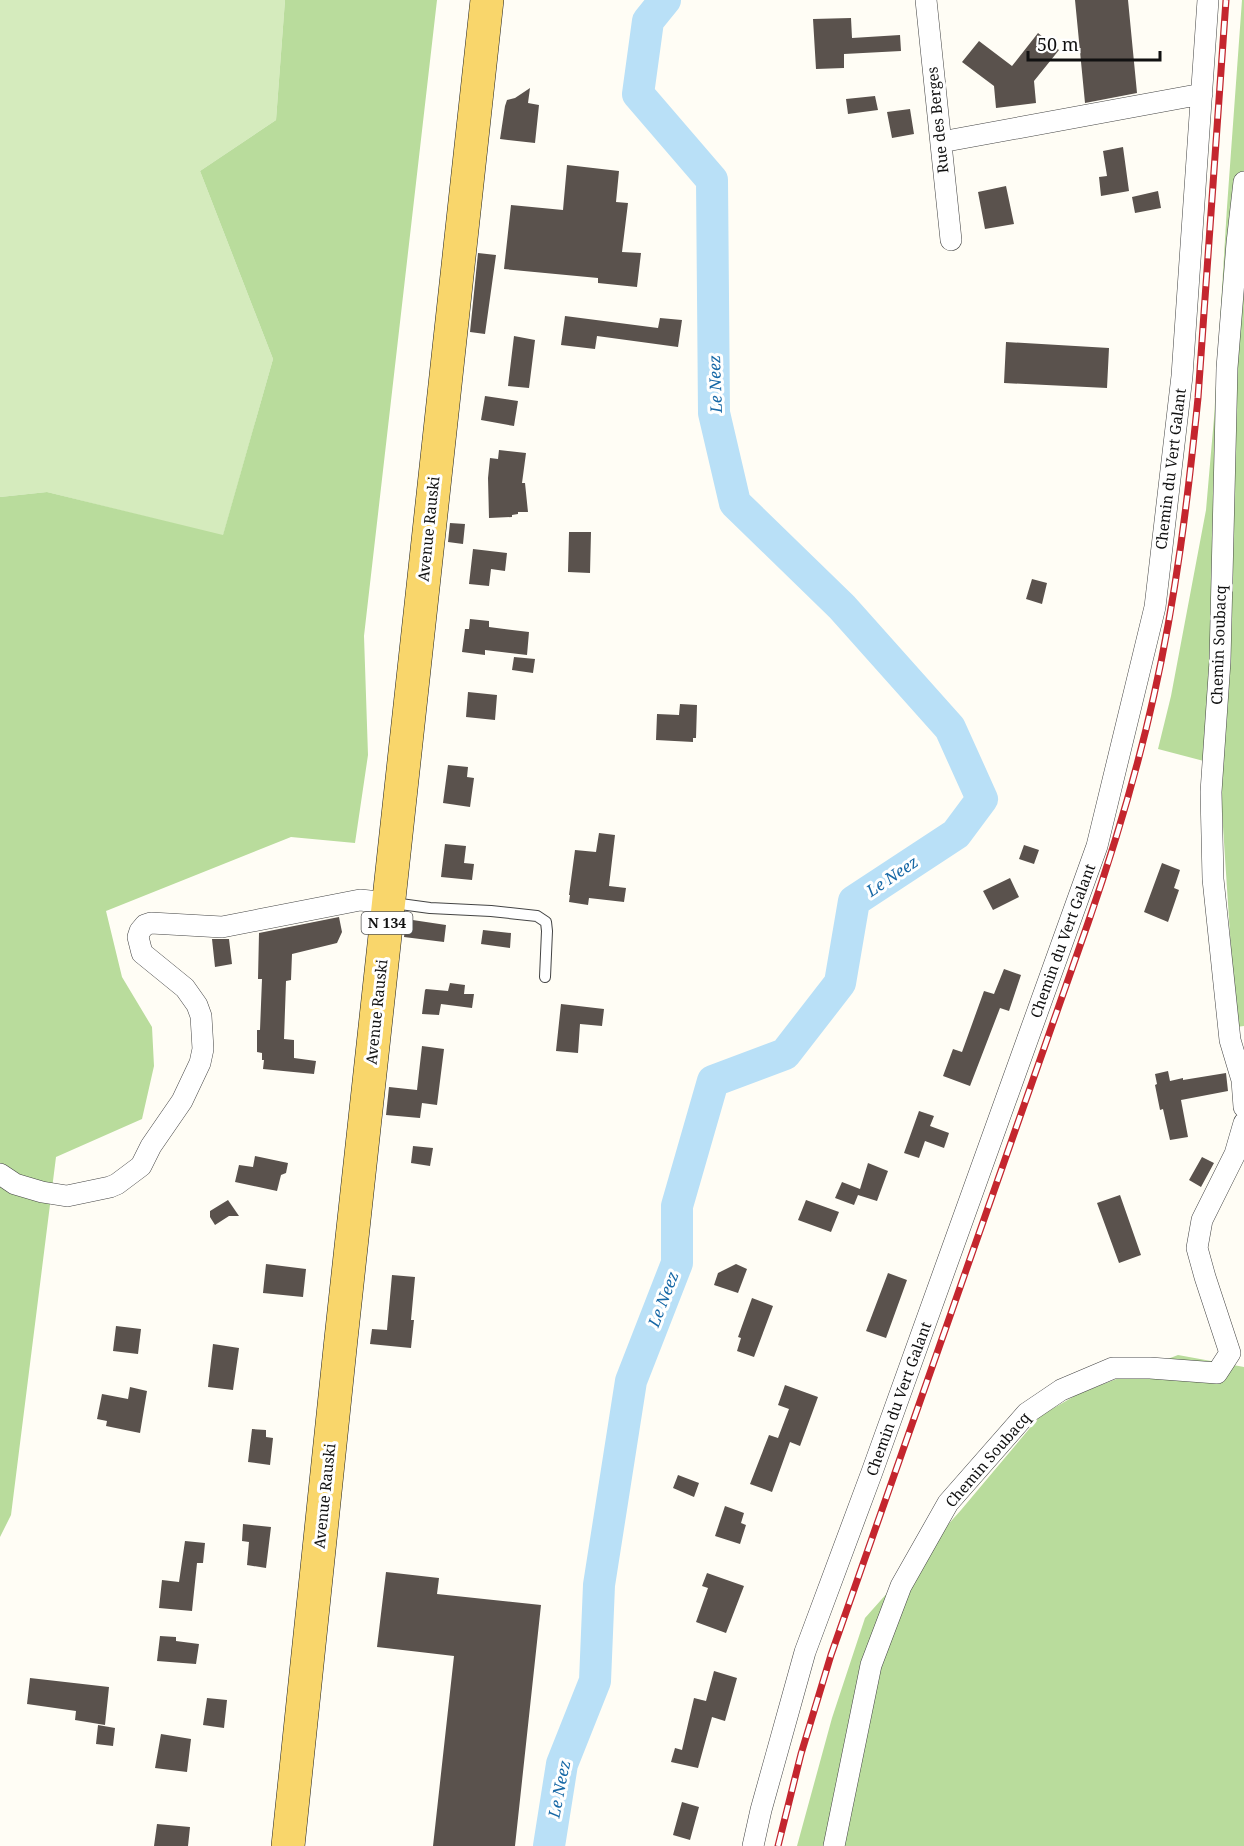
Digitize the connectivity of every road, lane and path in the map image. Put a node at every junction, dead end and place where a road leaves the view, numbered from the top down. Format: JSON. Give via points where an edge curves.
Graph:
{"nodes":[{"id":1,"x":487,"y":0,"type":"edge"},
{"id":2,"x":926,"y":0,"type":"edge"},
{"id":3,"x":1208,"y":0,"type":"edge"},
{"id":4,"x":1202,"y":94,"type":"junction"},
{"id":5,"x":941,"y":142,"type":"junction"},
{"id":6,"x":1244,"y":182,"type":"edge"},
{"id":7,"x":951,"y":240,"type":"dead end"},
{"id":8,"x":389,"y":903,"type":"junction"},
{"id":9,"x":545,"y":976,"type":"dead end"},
{"id":10,"x":1244,"y":1107,"type":"edge"},
{"id":11,"x":1244,"y":1123,"type":"edge"},
{"id":12,"x":0,"y":1174,"type":"edge"},
{"id":13,"x":288,"y":1846,"type":"edge"},
{"id":14,"x":753,"y":1846,"type":"edge"},
{"id":15,"x":834,"y":1846,"type":"edge"}],
"edges":[{"from":1,"to":8,"type":"main road","name":"Avenue Rauski","number":"N 134"},
{"from":2,"to":5,"type":"street","name":"Rue des Berges"},
{"from":3,"to":4,"type":"street","name":"Chemin du Vert Galant"},
{"from":4,"to":5,"type":"street"},
{"from":4,"to":14,"type":"street","name":"Chemin du Vert Galant","via":[[1182,376],[1155,607],[1096,846],[805,1652]]},
{"from":5,"to":7,"type":"street","name":"Rue des Berges"},
{"from":6,"to":10,"type":"street","name":"Chemin Soubacq","via":[[1227,368],[1220,661],[1211,792],[1214,891],[1230,1040],[1242,1080]]},
{"from":8,"to":9,"type":"lane","via":[[537,916],[546,922],[548,931]]},
{"from":8,"to":12,"type":"street","via":[[360,900],[222,927],[145,925],[138,937],[142,953],[185,988],[201,1016],[200,1063],[182,1101],[141,1166],[110,1187],[67,1196],[15,1184]]},
{"from":8,"to":13,"type":"main road","name":"Avenue Rauski","number":"N 134"},
{"from":11,"to":15,"type":"street","name":"Chemin Soubacq","via":[[1236,1154],[1202,1220],[1197,1248],[1230,1353],[1217,1373],[1113,1368],[1061,1389],[1027,1413],[948,1503],[901,1586],[871,1665]]}]}
